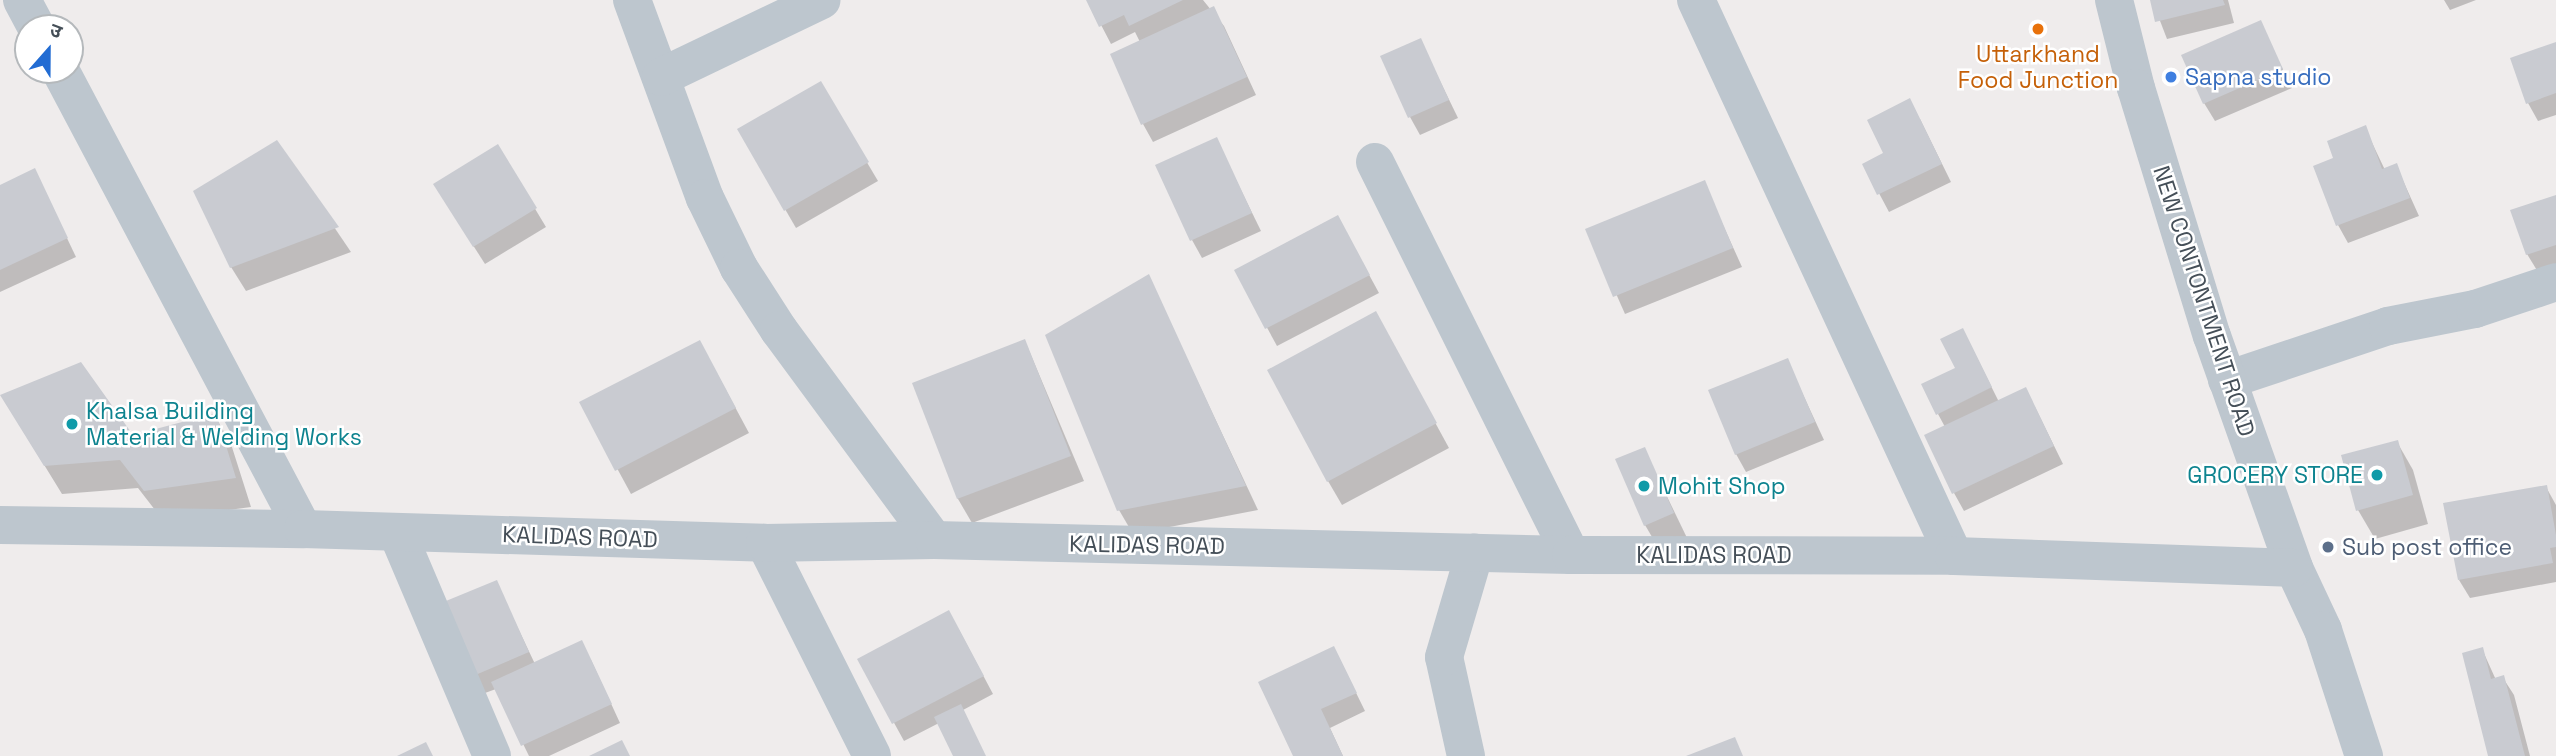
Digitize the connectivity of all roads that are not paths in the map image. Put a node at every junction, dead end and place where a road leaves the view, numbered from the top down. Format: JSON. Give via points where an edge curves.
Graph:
{"nodes":[{"id":1,"x":632,"y":0,"type":"edge"},
{"id":2,"x":822,"y":0,"type":"edge"},
{"id":3,"x":1696,"y":0,"type":"edge"},
{"id":4,"x":2114,"y":0,"type":"edge"},
{"id":5,"x":662,"y":77,"type":"junction"},
{"id":6,"x":67,"y":84,"type":"edge"},
{"id":7,"x":1375,"y":162,"type":"dead end"},
{"id":8,"x":2556,"y":282,"type":"edge"},
{"id":9,"x":2227,"y":380,"type":"junction"},
{"id":10,"x":0,"y":525,"type":"edge"},
{"id":11,"x":303,"y":528,"type":"junction"},
{"id":12,"x":397,"y":532,"type":"junction"},
{"id":13,"x":934,"y":541,"type":"junction"},
{"id":14,"x":765,"y":543,"type":"junction"},
{"id":15,"x":1475,"y":552,"type":"junction"},
{"id":16,"x":1571,"y":555,"type":"junction"},
{"id":17,"x":1954,"y":556,"type":"junction"},
{"id":18,"x":2294,"y":568,"type":"junction"},
{"id":19,"x":492,"y":756,"type":"edge"},
{"id":20,"x":872,"y":756,"type":"edge"},
{"id":21,"x":1466,"y":756,"type":"edge"},
{"id":22,"x":2364,"y":756,"type":"edge"}],
"edges":[{"from":1,"to":5,"type":"street"},
{"from":2,"to":5,"type":"street"},
{"from":3,"to":17,"type":"street"},
{"from":4,"to":9,"type":"street","name":"NEW CONTONTMENT ROAD","via":[[2136,88]]},
{"from":5,"to":13,"type":"street","via":[[705,198],[739,268]]},
{"from":6,"to":11,"type":"street"},
{"from":7,"to":16,"type":"street"},
{"from":8,"to":9,"type":"street","via":[[2475,309],[2388,326]]},
{"from":9,"to":18,"type":"street","name":"NEW CONTONTMENT ROAD"},
{"from":10,"to":11,"type":"street","name":"KALIDAS ROAD"},
{"from":11,"to":12,"type":"street","name":"KALIDAS ROAD"},
{"from":12,"to":14,"type":"street","name":"KALIDAS ROAD"},
{"from":12,"to":19,"type":"street"},
{"from":13,"to":14,"type":"street","name":"KALIDAS ROAD"},
{"from":13,"to":15,"type":"street","name":"KALIDAS ROAD"},
{"from":14,"to":20,"type":"street"},
{"from":15,"to":16,"type":"street","name":"KALIDAS ROAD"},
{"from":15,"to":21,"type":"street","via":[[1444,657]]},
{"from":16,"to":17,"type":"street","name":"KALIDAS ROAD"},
{"from":17,"to":18,"type":"street","name":"KALIDAS ROAD"},
{"from":18,"to":22,"type":"street","name":"NEW CONTONTMENT ROAD","via":[[2323,630]]}]}
